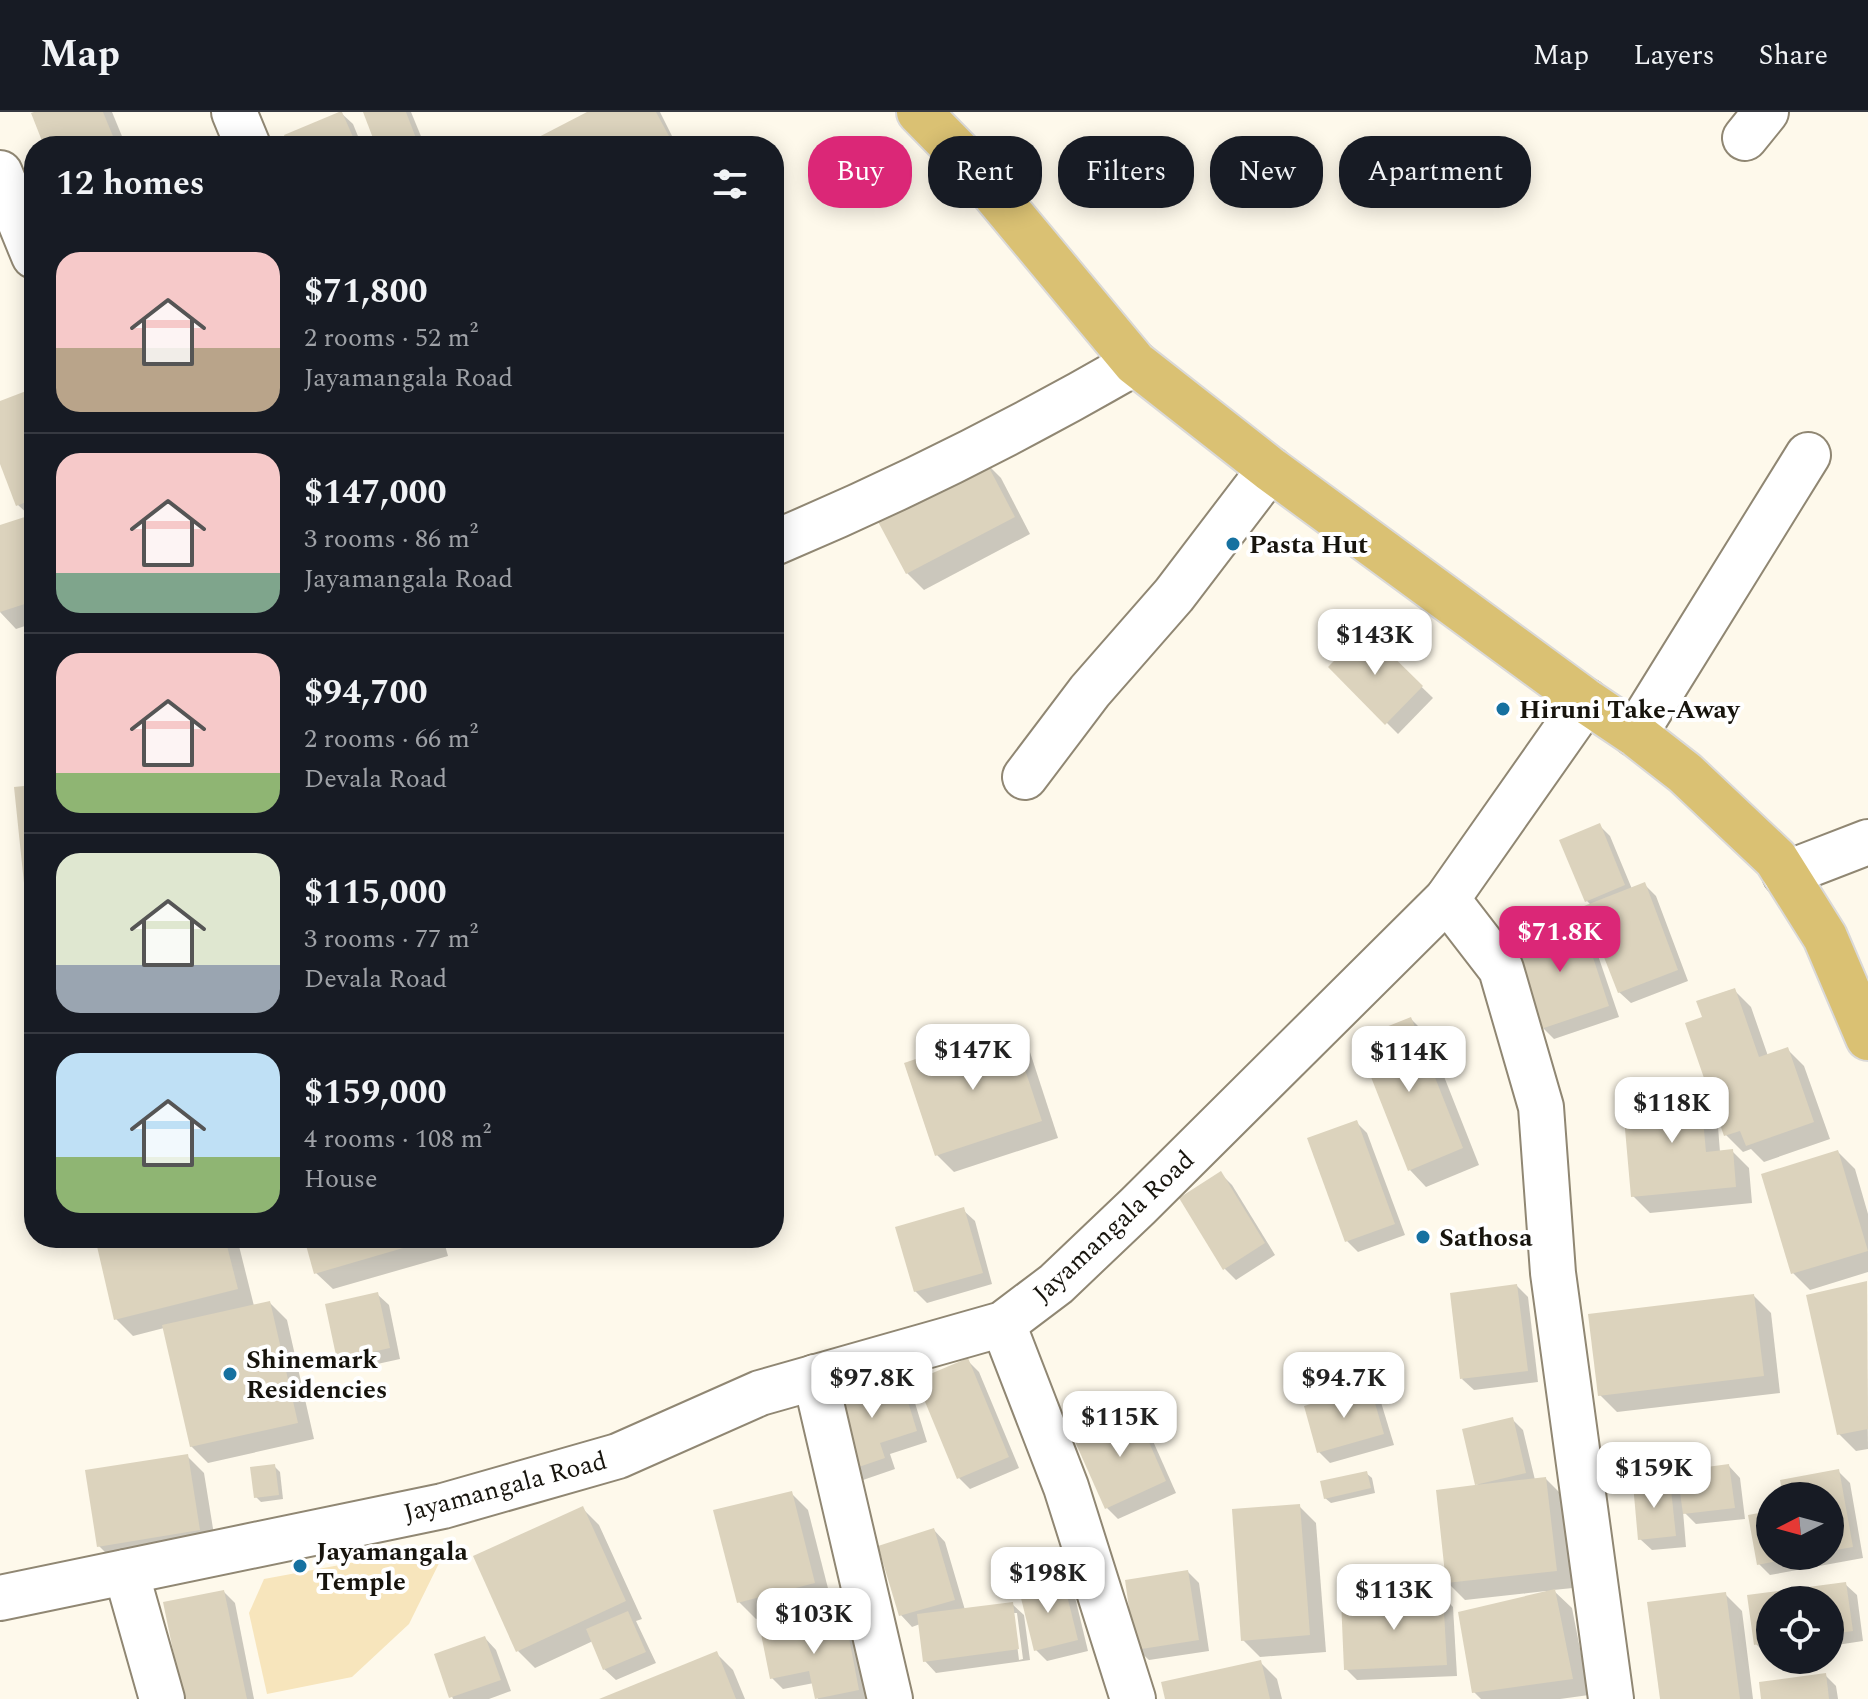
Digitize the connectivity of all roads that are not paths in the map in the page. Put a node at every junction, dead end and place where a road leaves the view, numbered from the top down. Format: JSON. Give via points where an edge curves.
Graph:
{"nodes":[{"id":1,"x":234,"y":112,"type":"edge"},
{"id":2,"x":919,"y":112,"type":"edge"},
{"id":3,"x":945,"y":112,"type":"edge"},
{"id":4,"x":244,"y":136,"type":"edge"},
{"id":5,"x":943,"y":136,"type":"edge"},
{"id":6,"x":956,"y":136,"type":"edge"},
{"id":7,"x":0,"y":173,"type":"edge"},
{"id":8,"x":1006,"y":208,"type":"edge"},
{"id":9,"x":24,"y":232,"type":"edge"},
{"id":10,"x":1135,"y":363,"type":"junction"},
{"id":11,"x":1808,"y":455,"type":"dead end"},
{"id":12,"x":1270,"y":469,"type":"junction"},
{"id":13,"x":784,"y":539,"type":"edge"},
{"id":14,"x":1586,"y":701,"type":"junction"},
{"id":15,"x":1635,"y":734,"type":"junction"},
{"id":16,"x":1025,"y":777,"type":"dead end"},
{"id":17,"x":1868,"y":842,"type":"edge"},
{"id":18,"x":1785,"y":874,"type":"junction"},
{"id":19,"x":1447,"y":899,"type":"junction"},
{"id":20,"x":1868,"y":1038,"type":"edge"},
{"id":21,"x":1003,"y":1324,"type":"junction"},
{"id":22,"x":815,"y":1377,"type":"junction"},
{"id":23,"x":126,"y":1572,"type":"junction"},
{"id":24,"x":0,"y":1598,"type":"edge"},
{"id":25,"x":162,"y":1699,"type":"edge"},
{"id":26,"x":890,"y":1699,"type":"edge"},
{"id":27,"x":1133,"y":1699,"type":"edge"},
{"id":28,"x":1611,"y":1699,"type":"edge"}],
"edges":[{"from":1,"to":4,"type":"street"},
{"from":2,"to":5,"type":"main road"},
{"from":3,"to":6,"type":"main road"},
{"from":7,"to":9,"type":"street"},
{"from":8,"to":10,"type":"main road"},
{"from":10,"to":12,"type":"main road"},
{"from":10,"to":13,"type":"street","via":[[1047,414]]},
{"from":11,"to":15,"type":"street"},
{"from":12,"to":14,"type":"main road"},
{"from":12,"to":16,"type":"street"},
{"from":14,"to":15,"type":"main road"},
{"from":14,"to":19,"type":"street","name":"Jayamangala Road"},
{"from":15,"to":18,"type":"main road","via":[[1737,820]]},
{"from":17,"to":18,"type":"street"},
{"from":18,"to":20,"type":"main road","via":[[1825,937]]},
{"from":19,"to":21,"type":"street","name":"Jayamangala Road","via":[[1138,1206],[1056,1284]]},
{"from":19,"to":28,"type":"street","via":[[1501,969],[1541,1107],[1553,1273]]},
{"from":21,"to":22,"type":"street","name":"Jayamangala Road"},
{"from":21,"to":27,"type":"street","via":[[1066,1487]]},
{"from":22,"to":23,"type":"street","name":"Jayamangala Road","via":[[760,1393],[618,1456],[443,1506]]},
{"from":22,"to":26,"type":"street"},
{"from":23,"to":24,"type":"street","name":"Jayamangala Road"},
{"from":23,"to":25,"type":"street"}]}
